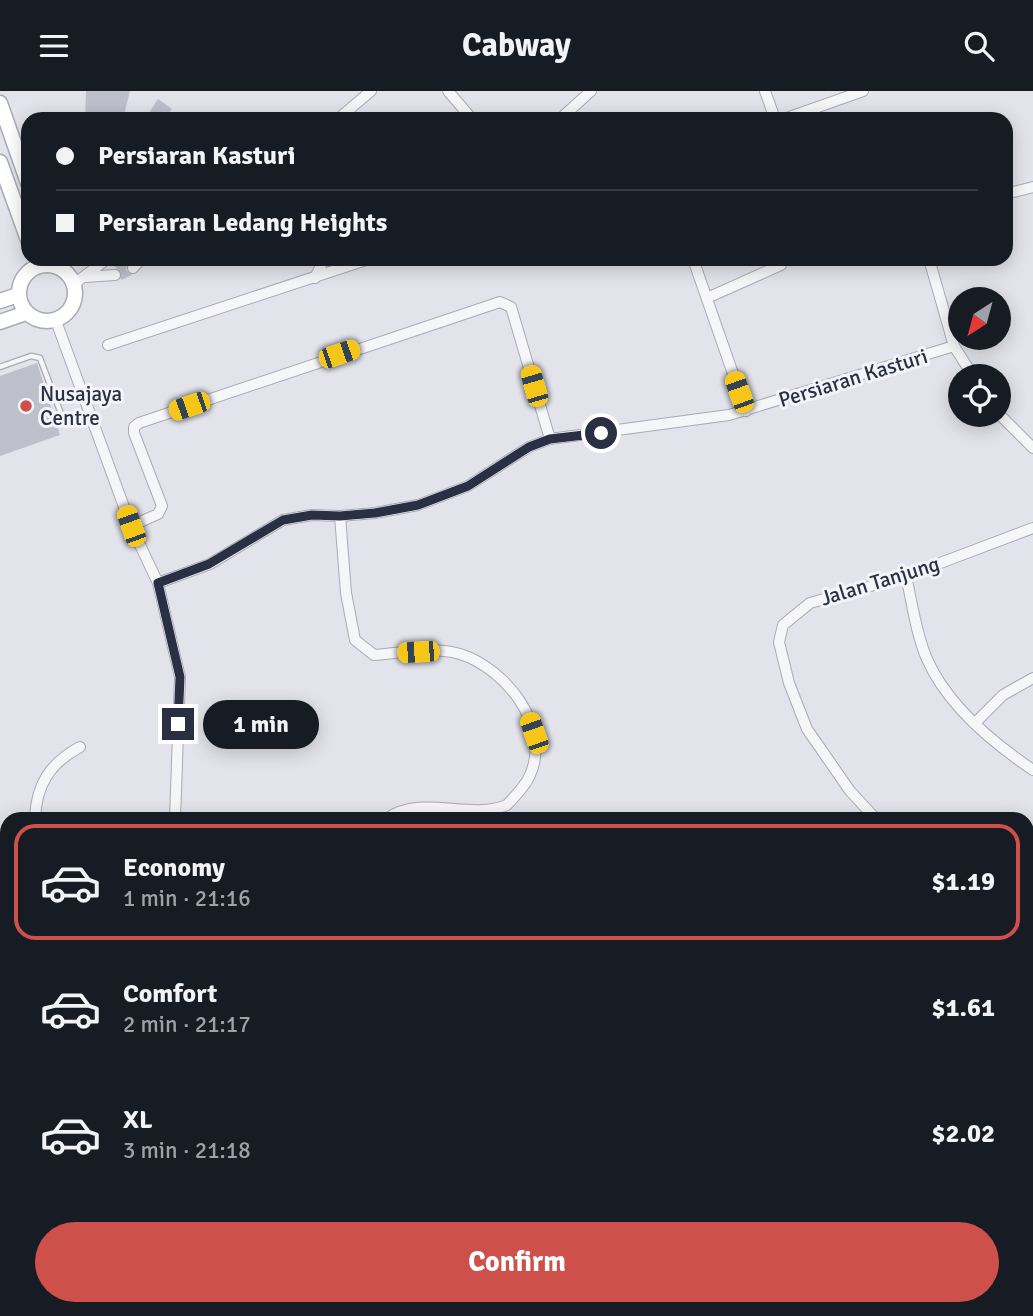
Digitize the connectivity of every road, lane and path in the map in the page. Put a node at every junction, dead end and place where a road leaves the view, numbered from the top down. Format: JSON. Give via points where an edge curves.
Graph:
{"nodes":[{"id":1,"x":370,"y":91,"type":"edge"},
{"id":2,"x":448,"y":91,"type":"edge"},
{"id":3,"x":591,"y":91,"type":"edge"},
{"id":4,"x":765,"y":91,"type":"edge"},
{"id":5,"x":863,"y":91,"type":"edge"},
{"id":6,"x":0,"y":103,"type":"edge"},
{"id":7,"x":346,"y":112,"type":"edge"},
{"id":8,"x":466,"y":112,"type":"edge"},
{"id":9,"x":568,"y":112,"type":"edge"},
{"id":10,"x":772,"y":112,"type":"edge"},
{"id":11,"x":804,"y":112,"type":"edge"},
{"id":12,"x":0,"y":162,"type":"edge"},
{"id":13,"x":21,"y":163,"type":"edge"},
{"id":14,"x":1033,"y":187,"type":"edge"},
{"id":15,"x":1013,"y":192,"type":"edge"},
{"id":16,"x":21,"y":220,"type":"edge"},
{"id":17,"x":33,"y":266,"type":"edge"},
{"id":18,"x":60,"y":266,"type":"edge"},
{"id":19,"x":94,"y":266,"type":"edge"},
{"id":20,"x":98,"y":266,"type":"edge"},
{"id":21,"x":321,"y":266,"type":"edge"},
{"id":22,"x":349,"y":266,"type":"edge"},
{"id":23,"x":696,"y":266,"type":"edge"},
{"id":24,"x":779,"y":266,"type":"edge"},
{"id":25,"x":931,"y":266,"type":"edge"},
{"id":26,"x":114,"y":272,"type":"tunnel mouth"},
{"id":27,"x":315,"y":278,"type":"junction"},
{"id":28,"x":79,"y":280,"type":"junction"},
{"id":29,"x":18,"y":296,"type":"junction"},
{"id":30,"x":707,"y":298,"type":"junction"},
{"id":31,"x":0,"y":302,"type":"edge"},
{"id":32,"x":26,"y":313,"type":"junction"},
{"id":33,"x":56,"y":321,"type":"junction"},
{"id":34,"x":0,"y":322,"type":"edge"},
{"id":35,"x":948,"y":325,"type":"edge"},
{"id":36,"x":108,"y":345,"type":"dead end"},
{"id":37,"x":948,"y":348,"type":"edge"},
{"id":38,"x":0,"y":367,"type":"edge"},
{"id":39,"x":746,"y":411,"type":"junction"},
{"id":40,"x":64,"y":419,"type":"dead end"},
{"id":41,"x":1011,"y":426,"type":"edge"},
{"id":42,"x":550,"y":439,"type":"junction"},
{"id":43,"x":1033,"y":448,"type":"edge"},
{"id":44,"x":340,"y":516,"type":"junction"},
{"id":45,"x":131,"y":526,"type":"junction"},
{"id":46,"x":1033,"y":528,"type":"edge"},
{"id":47,"x":906,"y":576,"type":"junction"},
{"id":48,"x":158,"y":583,"type":"junction"},
{"id":49,"x":1033,"y":678,"type":"edge"},
{"id":50,"x":976,"y":722,"type":"junction"},
{"id":51,"x":80,"y":747,"type":"dead end"},
{"id":52,"x":1033,"y":770,"type":"edge"},
{"id":53,"x":35,"y":812,"type":"edge"},
{"id":54,"x":175,"y":812,"type":"edge"},
{"id":55,"x":398,"y":812,"type":"edge"},
{"id":56,"x":870,"y":812,"type":"edge"}],
"edges":[{"from":1,"to":7,"type":"street"},
{"from":2,"to":8,"type":"street"},
{"from":3,"to":9,"type":"street"},
{"from":4,"to":10,"type":"street"},
{"from":5,"to":11,"type":"street"},
{"from":6,"to":13,"type":"street"},
{"from":12,"to":16,"type":"street"},
{"from":14,"to":15,"type":"street"},
{"from":17,"to":29,"type":"street","via":[[23,278]]},
{"from":18,"to":28,"type":"street"},
{"from":19,"to":28,"type":"street"},
{"from":20,"to":28,"type":"street"},
{"from":21,"to":27,"type":"street"},
{"from":22,"to":27,"type":"street"},
{"from":23,"to":30,"type":"street"},
{"from":24,"to":30,"type":"street"},
{"from":25,"to":35,"type":"street"},
{"from":26,"to":28,"type":"street"},
{"from":27,"to":36,"type":"street"},
{"from":28,"to":33,"type":"street","via":[[73,306]]},
{"from":29,"to":31,"type":"street"},
{"from":29,"to":32,"type":"street"},
{"from":30,"to":39,"type":"street"},
{"from":32,"to":33,"type":"street","via":[[40,321]]},
{"from":32,"to":34,"type":"street"},
{"from":33,"to":45,"type":"street"},
{"from":37,"to":39,"type":"street","name":"Persiaran Kasturi"},
{"from":38,"to":40,"type":"lane","via":[[31,356],[40,358]]},
{"from":39,"to":42,"type":"street","name":"Persiaran Kasturi"},
{"from":41,"to":43,"type":"street"},
{"from":42,"to":44,"type":"street","name":"Persiaran Kasturi","via":[[529,447],[468,486],[418,505]]},
{"from":42,"to":45,"type":"street","via":[[511,307],[500,302],[136,424],[134,433],[162,506],[158,514]]},
{"from":44,"to":48,"type":"street","name":"Persiaran Kasturi","via":[[283,520],[209,564]]},
{"from":44,"to":55,"type":"street","via":[[355,640],[374,655],[440,651],[475,660],[513,691],[534,733],[531,774],[507,804],[474,811],[425,806]]},
{"from":45,"to":48,"type":"street"},
{"from":46,"to":47,"type":"street","name":"Jalan Tanjung"},
{"from":47,"to":50,"type":"street","via":[[927,659],[951,696]]},
{"from":47,"to":56,"type":"street","name":"Jalan Tanjung","via":[[810,603],[783,625],[779,642],[807,729]]},
{"from":48,"to":54,"type":"street","via":[[180,677]]},
{"from":49,"to":50,"type":"street","via":[[1005,693]]},
{"from":50,"to":52,"type":"street","via":[[1002,750]]},
{"from":51,"to":53,"type":"street","via":[[62,757],[44,777]]}]}
